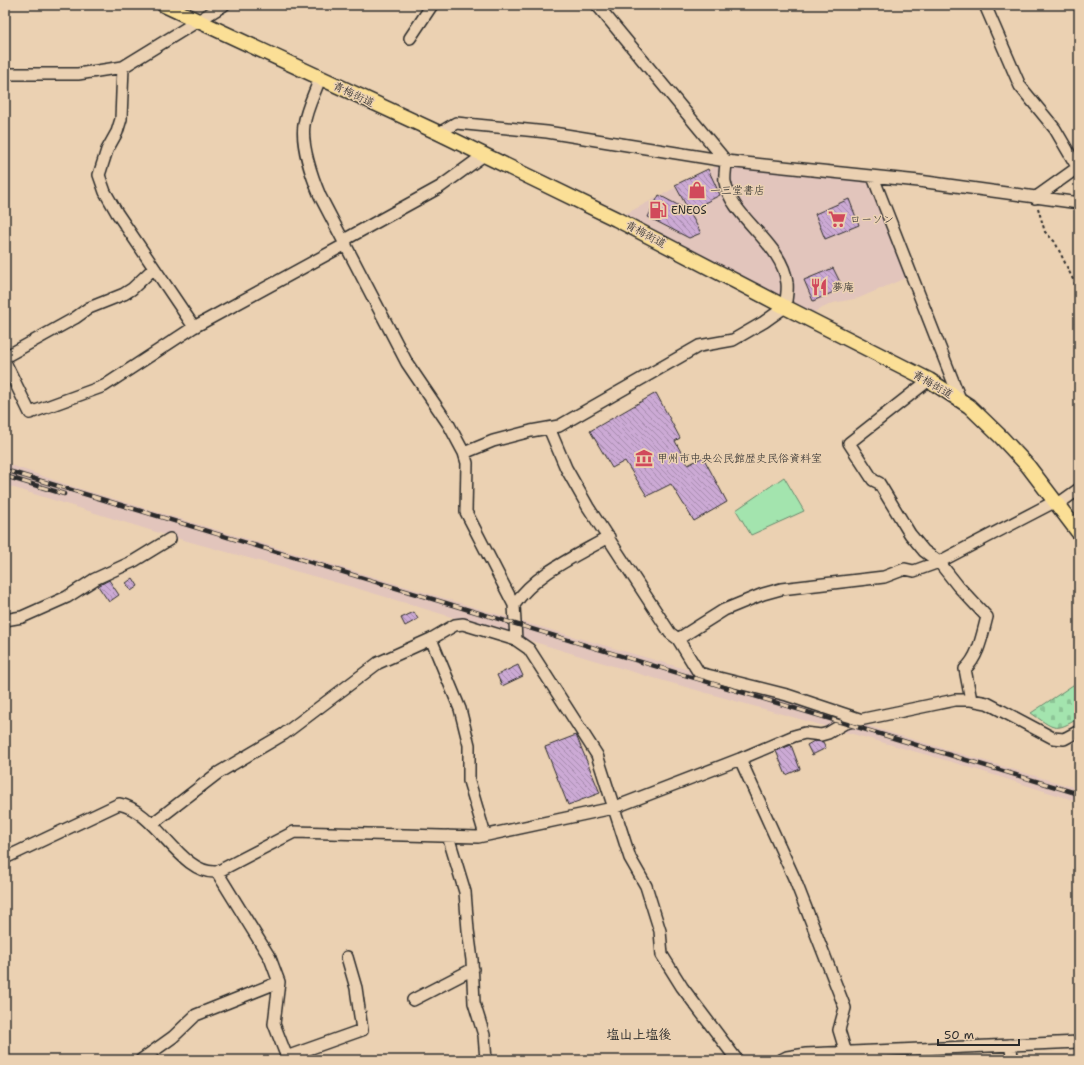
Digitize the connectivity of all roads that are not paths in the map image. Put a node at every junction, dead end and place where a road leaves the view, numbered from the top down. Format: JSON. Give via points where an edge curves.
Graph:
{"nodes":[{"id":1,"x":164,"y":5,"type":"edge"},
{"id":2,"x":224,"y":5,"type":"edge"},
{"id":3,"x":432,"y":5,"type":"edge"},
{"id":4,"x":597,"y":5,"type":"edge"},
{"id":5,"x":985,"y":5,"type":"edge"},
{"id":6,"x":197,"y":21,"type":"junction"},
{"id":7,"x":410,"y":38,"type":"dead end"},
{"id":8,"x":123,"y":67,"type":"junction"},
{"id":9,"x":5,"y":74,"type":"edge"},
{"id":10,"x":320,"y":78,"type":"junction"},
{"id":11,"x":439,"y":133,"type":"junction"},
{"id":12,"x":484,"y":155,"type":"junction"},
{"id":13,"x":726,"y":161,"type":"junction"},
{"id":14,"x":1078,"y":169,"type":"edge"},
{"id":15,"x":873,"y":177,"type":"junction"},
{"id":16,"x":1035,"y":198,"type":"junction"},
{"id":17,"x":1079,"y":203,"type":"edge"},
{"id":18,"x":345,"y":242,"type":"junction"},
{"id":19,"x":154,"y":268,"type":"junction"},
{"id":20,"x":785,"y":307,"type":"junction"},
{"id":21,"x":194,"y":327,"type":"junction"},
{"id":22,"x":5,"y":358,"type":"edge"},
{"id":23,"x":5,"y":362,"type":"edge"},
{"id":24,"x":930,"y":380,"type":"junction"},
{"id":25,"x":960,"y":399,"type":"junction"},
{"id":26,"x":549,"y":428,"type":"junction"},
{"id":27,"x":464,"y":454,"type":"junction"},
{"id":28,"x":1079,"y":489,"type":"edge"},
{"id":29,"x":1057,"y":503,"type":"junction"},
{"id":30,"x":1079,"y":532,"type":"edge"},
{"id":31,"x":609,"y":538,"type":"junction"},
{"id":32,"x":170,"y":539,"type":"dead end"},
{"id":33,"x":939,"y":562,"type":"junction"},
{"id":34,"x":514,"y":605,"type":"junction"},
{"id":35,"x":5,"y":620,"type":"edge"},
{"id":36,"x":431,"y":639,"type":"junction"},
{"id":37,"x":678,"y":639,"type":"junction"},
{"id":38,"x":516,"y":640,"type":"junction"},
{"id":39,"x":971,"y":700,"type":"junction"},
{"id":40,"x":860,"y":720,"type":"junction"},
{"id":41,"x":1079,"y":731,"type":"edge"},
{"id":42,"x":740,"y":759,"type":"junction"},
{"id":43,"x":613,"y":808,"type":"junction"},
{"id":44,"x":152,"y":824,"type":"junction"},
{"id":45,"x":485,"y":835,"type":"junction"},
{"id":46,"x":448,"y":836,"type":"junction"},
{"id":47,"x":5,"y":858,"type":"edge"},
{"id":48,"x":217,"y":872,"type":"junction"},
{"id":49,"x":347,"y":957,"type":"dead end"},
{"id":50,"x":473,"y":969,"type":"junction"},
{"id":51,"x":279,"y":982,"type":"junction"},
{"id":52,"x":413,"y":1000,"type":"dead end"},
{"id":53,"x":1079,"y":1042,"type":"edge"},
{"id":54,"x":1010,"y":1045,"type":"junction"},
{"id":55,"x":846,"y":1053,"type":"junction"},
{"id":56,"x":807,"y":1057,"type":"edge"},
{"id":57,"x":287,"y":1058,"type":"edge"},
{"id":58,"x":141,"y":1060,"type":"edge"},
{"id":59,"x":486,"y":1060,"type":"edge"},
{"id":60,"x":737,"y":1060,"type":"edge"},
{"id":61,"x":781,"y":1060,"type":"edge"},
{"id":62,"x":1013,"y":1060,"type":"edge"}],
"edges":[{"from":1,"to":6,"type":"main road","name":"青梅街道"},
{"from":2,"to":6,"type":"street"},
{"from":3,"to":7,"type":"street"},
{"from":4,"to":13,"type":"street"},
{"from":5,"to":14,"type":"street","via":[[1020,86],[1055,129]]},
{"from":6,"to":8,"type":"street"},
{"from":6,"to":10,"type":"main road","name":"青梅街道"},
{"from":8,"to":9,"type":"street","via":[[78,74]]},
{"from":8,"to":19,"type":"street","via":[[121,119],[99,175],[117,213]]},
{"from":10,"to":11,"type":"main road","name":"青梅街道"},
{"from":10,"to":18,"type":"street","via":[[304,122],[303,137],[315,183]]},
{"from":11,"to":12,"type":"main road","name":"青梅街道"},
{"from":11,"to":13,"type":"street","via":[[456,123],[547,132]]},
{"from":12,"to":18,"type":"street","via":[[440,187]]},
{"from":12,"to":20,"type":"main road","name":"青梅街道","via":[[616,218]]},
{"from":13,"to":15,"type":"street"},
{"from":13,"to":20,"type":"street","via":[[725,183],[734,203],[774,251],[785,274],[788,284]]},
{"from":14,"to":16,"type":"street"},
{"from":15,"to":16,"type":"street"},
{"from":15,"to":25,"type":"street"},
{"from":16,"to":17,"type":"street"},
{"from":18,"to":21,"type":"street"},
{"from":18,"to":27,"type":"street","via":[[407,363],[449,425]]},
{"from":19,"to":21,"type":"street"},
{"from":19,"to":22,"type":"street","via":[[124,294],[89,308]]},
{"from":20,"to":24,"type":"main road","name":"青梅街道"},
{"from":20,"to":26,"type":"street","via":[[733,340],[699,346],[559,426]]},
{"from":21,"to":23,"type":"street","via":[[104,386],[30,413]]},
{"from":24,"to":25,"type":"main road","name":"青梅街道"},
{"from":24,"to":33,"type":"street","via":[[849,442],[873,480],[879,483],[910,534],[924,551]]},
{"from":25,"to":29,"type":"main road","name":"青梅街道","via":[[1001,437]]},
{"from":26,"to":27,"type":"street","via":[[493,441]]},
{"from":26,"to":31,"type":"street","via":[[566,468]]},
{"from":27,"to":34,"type":"street","via":[[467,463],[466,512]]},
{"from":28,"to":29,"type":"street"},
{"from":29,"to":30,"type":"main road","name":"青梅街道"},
{"from":29,"to":33,"type":"street"},
{"from":31,"to":34,"type":"street","via":[[552,570],[522,594]]},
{"from":31,"to":37,"type":"street","via":[[670,633]]},
{"from":32,"to":35,"type":"street","via":[[95,579],[67,598],[22,617]]},
{"from":33,"to":37,"type":"street","via":[[914,571],[905,568],[884,577],[781,589],[763,594],[724,610]]},
{"from":33,"to":39,"type":"street","via":[[988,617],[972,663],[964,669]]},
{"from":34,"to":38,"type":"street"},
{"from":36,"to":38,"type":"street","via":[[455,625],[463,624]]},
{"from":36,"to":44,"type":"street","via":[[378,663],[284,734],[218,773]]},
{"from":36,"to":45,"type":"street","via":[[460,709],[469,745],[469,781]]},
{"from":37,"to":40,"type":"street","via":[[700,673],[788,695]]},
{"from":38,"to":43,"type":"street","via":[[529,649],[597,755]]},
{"from":39,"to":40,"type":"street","via":[[954,700]]},
{"from":39,"to":41,"type":"street","via":[[987,703],[1053,738],[1064,739]]},
{"from":40,"to":42,"type":"street","via":[[846,723],[821,735],[804,733],[794,736]]},
{"from":42,"to":43,"type":"street"},
{"from":42,"to":55,"type":"street","via":[[795,880],[845,1008],[838,1030]]},
{"from":43,"to":45,"type":"street"},
{"from":43,"to":60,"type":"street","via":[[630,858],[646,886],[660,931],[662,955],[682,987]]},
{"from":44,"to":47,"type":"street","via":[[129,806],[119,804]]},
{"from":44,"to":48,"type":"street","via":[[200,869]]},
{"from":45,"to":46,"type":"street"},
{"from":46,"to":48,"type":"street","via":[[294,832]]},
{"from":46,"to":50,"type":"street","via":[[465,892]]},
{"from":48,"to":51,"type":"street","via":[[270,958]]},
{"from":49,"to":57,"type":"street","via":[[356,988],[362,1030]]},
{"from":50,"to":52,"type":"street"},
{"from":50,"to":59,"type":"street","via":[[474,1003],[484,1035]]},
{"from":51,"to":57,"type":"street","via":[[274,1024]]},
{"from":51,"to":58,"type":"street","via":[[196,1015]]},
{"from":53,"to":54,"type":"street"},
{"from":54,"to":55,"type":"street"},
{"from":54,"to":62,"type":"street"},
{"from":55,"to":56,"type":"street"},
{"from":56,"to":61,"type":"street","via":[[788,1057]]}]}
